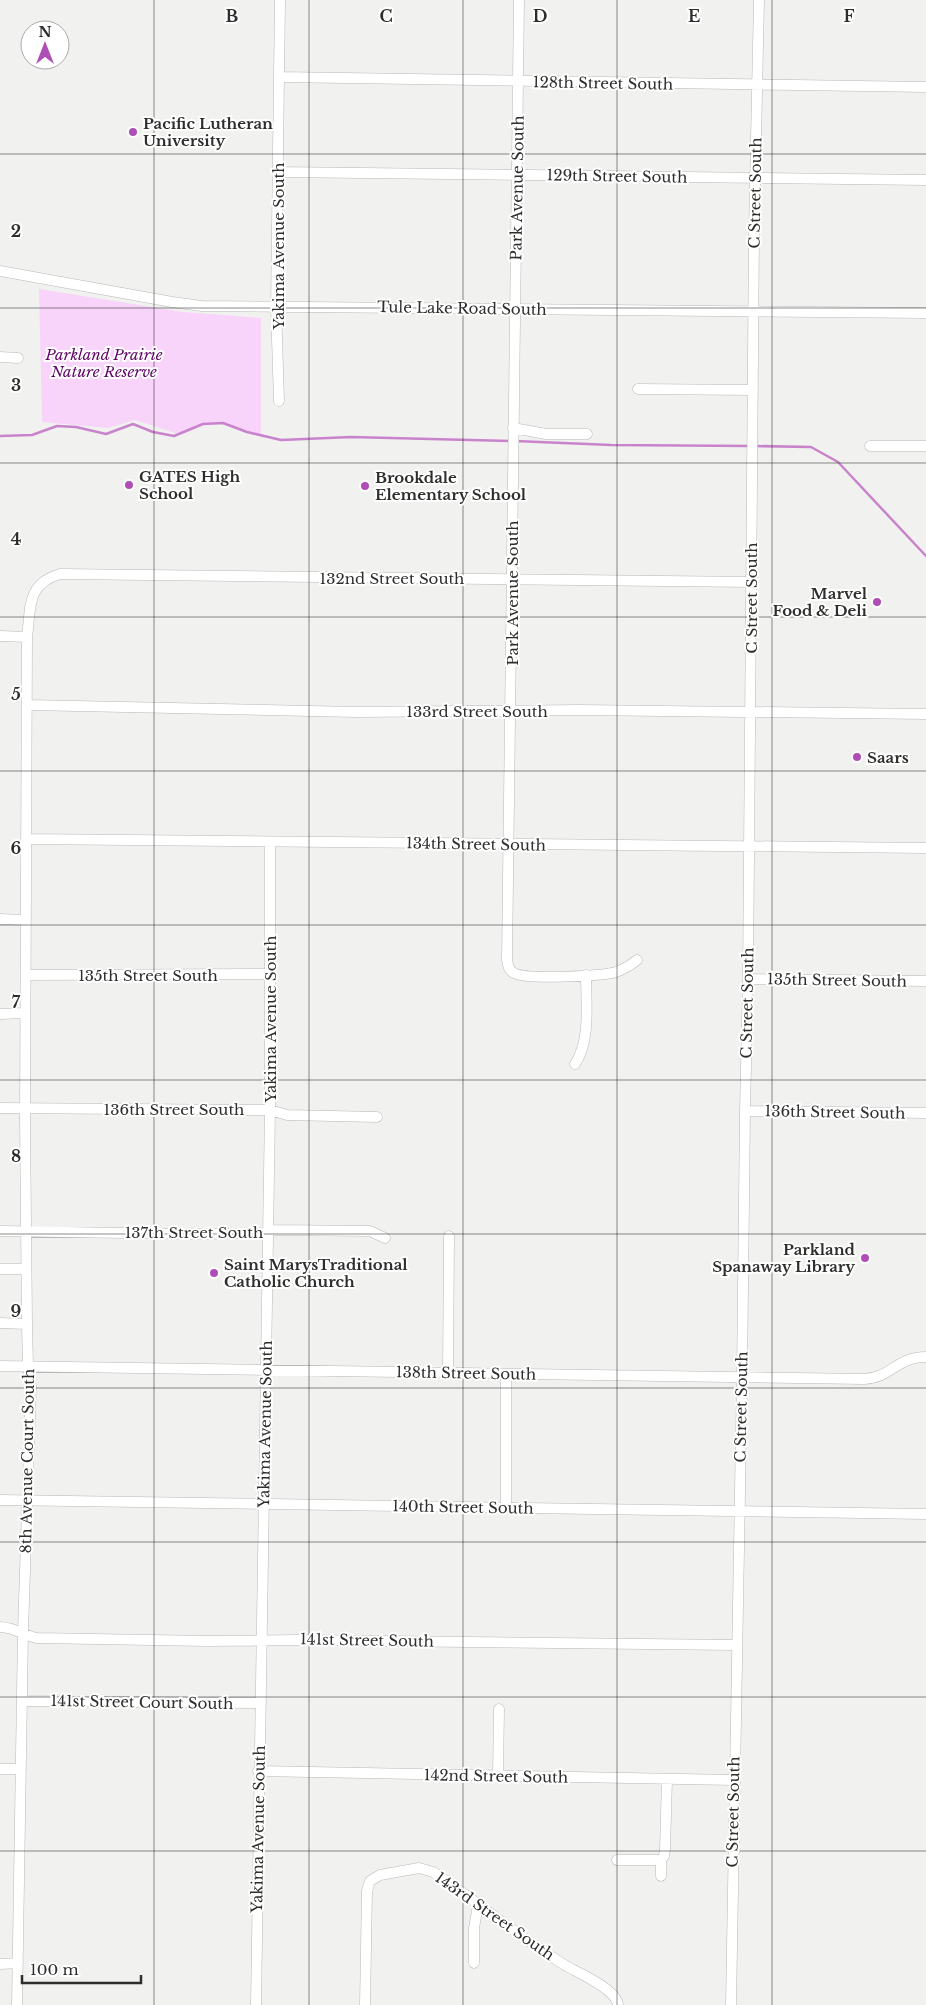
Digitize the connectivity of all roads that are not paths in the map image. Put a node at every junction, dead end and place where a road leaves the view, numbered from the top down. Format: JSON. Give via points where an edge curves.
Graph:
{"nodes":[{"id":1,"x":280,"y":0,"type":"edge"},
{"id":2,"x":519,"y":0,"type":"edge"},
{"id":3,"x":759,"y":0,"type":"edge"},
{"id":4,"x":279,"y":77,"type":"junction"},
{"id":5,"x":518,"y":81,"type":"junction"},
{"id":6,"x":757,"y":86,"type":"junction"},
{"id":7,"x":926,"y":87,"type":"edge"},
{"id":8,"x":278,"y":172,"type":"junction"},
{"id":9,"x":517,"y":174,"type":"junction"},
{"id":10,"x":755,"y":179,"type":"junction"},
{"id":11,"x":926,"y":180,"type":"edge"},
{"id":12,"x":0,"y":272,"type":"edge"},
{"id":13,"x":276,"y":307,"type":"junction"},
{"id":14,"x":515,"y":309,"type":"junction"},
{"id":15,"x":754,"y":311,"type":"junction"},
{"id":16,"x":926,"y":313,"type":"edge"},
{"id":17,"x":0,"y":357,"type":"edge"},
{"id":18,"x":18,"y":358,"type":"dead end"},
{"id":19,"x":638,"y":389,"type":"dead end"},
{"id":20,"x":753,"y":390,"type":"junction"},
{"id":21,"x":279,"y":401,"type":"dead end"},
{"id":22,"x":513,"y":428,"type":"junction"},
{"id":23,"x":587,"y":434,"type":"dead end"},
{"id":24,"x":870,"y":446,"type":"dead end"},
{"id":25,"x":926,"y":446,"type":"edge"},
{"id":26,"x":512,"y":579,"type":"junction"},
{"id":27,"x":752,"y":582,"type":"junction"},
{"id":28,"x":37,"y":588,"type":"joint"},
{"id":29,"x":0,"y":636,"type":"edge"},
{"id":30,"x":27,"y":637,"type":"junction"},
{"id":31,"x":28,"y":705,"type":"junction"},
{"id":32,"x":511,"y":712,"type":"junction"},
{"id":33,"x":750,"y":713,"type":"junction"},
{"id":34,"x":926,"y":714,"type":"edge"},
{"id":35,"x":26,"y":839,"type":"junction"},
{"id":36,"x":270,"y":842,"type":"junction"},
{"id":37,"x":510,"y":844,"type":"junction"},
{"id":38,"x":749,"y":845,"type":"junction"},
{"id":39,"x":926,"y":848,"type":"edge"},
{"id":40,"x":0,"y":919,"type":"edge"},
{"id":41,"x":25,"y":920,"type":"junction"},
{"id":42,"x":637,"y":960,"type":"dead end"},
{"id":43,"x":271,"y":974,"type":"junction"},
{"id":44,"x":26,"y":975,"type":"junction"},
{"id":45,"x":586,"y":975,"type":"junction"},
{"id":46,"x":748,"y":979,"type":"junction"},
{"id":47,"x":926,"y":981,"type":"edge"},
{"id":48,"x":25,"y":1013,"type":"junction"},
{"id":49,"x":0,"y":1014,"type":"edge"},
{"id":50,"x":574,"y":1064,"type":"dead end"},
{"id":51,"x":0,"y":1108,"type":"edge"},
{"id":52,"x":26,"y":1108,"type":"junction"},
{"id":53,"x":270,"y":1110,"type":"junction"},
{"id":54,"x":744,"y":1111,"type":"junction"},
{"id":55,"x":926,"y":1113,"type":"edge"},
{"id":56,"x":377,"y":1117,"type":"dead end"},
{"id":57,"x":0,"y":1231,"type":"edge"},
{"id":58,"x":26,"y":1231,"type":"junction"},
{"id":59,"x":268,"y":1233,"type":"junction"},
{"id":60,"x":449,"y":1236,"type":"dead end"},
{"id":61,"x":385,"y":1238,"type":"dead end"},
{"id":62,"x":0,"y":1269,"type":"edge"},
{"id":63,"x":26,"y":1269,"type":"junction"},
{"id":64,"x":0,"y":1323,"type":"edge"},
{"id":65,"x":27,"y":1324,"type":"junction"},
{"id":66,"x":926,"y":1357,"type":"edge"},
{"id":67,"x":0,"y":1366,"type":"edge"},
{"id":68,"x":28,"y":1366,"type":"junction"},
{"id":69,"x":266,"y":1370,"type":"junction"},
{"id":70,"x":448,"y":1373,"type":"junction"},
{"id":71,"x":506,"y":1374,"type":"junction"},
{"id":72,"x":742,"y":1377,"type":"junction"},
{"id":73,"x":0,"y":1500,"type":"edge"},
{"id":74,"x":27,"y":1500,"type":"junction"},
{"id":75,"x":264,"y":1505,"type":"junction"},
{"id":76,"x":506,"y":1507,"type":"junction"},
{"id":77,"x":739,"y":1511,"type":"junction"},
{"id":78,"x":926,"y":1514,"type":"edge"},
{"id":79,"x":0,"y":1627,"type":"edge"},
{"id":80,"x":23,"y":1632,"type":"junction"},
{"id":81,"x":261,"y":1640,"type":"junction"},
{"id":82,"x":736,"y":1645,"type":"junction"},
{"id":83,"x":22,"y":1701,"type":"junction"},
{"id":84,"x":261,"y":1703,"type":"junction"},
{"id":85,"x":499,"y":1709,"type":"dead end"},
{"id":86,"x":0,"y":1769,"type":"edge"},
{"id":87,"x":21,"y":1769,"type":"junction"},
{"id":88,"x":258,"y":1771,"type":"junction"},
{"id":89,"x":498,"y":1775,"type":"junction"},
{"id":90,"x":667,"y":1779,"type":"junction"},
{"id":91,"x":734,"y":1780,"type":"junction"},
{"id":92,"x":617,"y":1860,"type":"dead end"},
{"id":93,"x":661,"y":1860,"type":"junction"},
{"id":94,"x":662,"y":1876,"type":"dead end"},
{"id":95,"x":478,"y":1905,"type":"junction"},
{"id":96,"x":18,"y":1963,"type":"junction"},
{"id":97,"x":474,"y":1963,"type":"dead end"},
{"id":98,"x":0,"y":1964,"type":"edge"},
{"id":99,"x":17,"y":2005,"type":"edge"},
{"id":100,"x":256,"y":2005,"type":"edge"},
{"id":101,"x":364,"y":2005,"type":"edge"},
{"id":102,"x":618,"y":2005,"type":"edge"},
{"id":103,"x":731,"y":2005,"type":"edge"}],
"edges":[{"from":1,"to":4,"type":"street","name":"Yakima Avenue South"},
{"from":2,"to":5,"type":"street","name":"Park Avenue South"},
{"from":3,"to":6,"type":"street","name":"C Street South"},
{"from":4,"to":5,"type":"street","name":"128th Street South"},
{"from":4,"to":8,"type":"street","name":"Yakima Avenue South"},
{"from":5,"to":6,"type":"street","name":"128th Street South"},
{"from":5,"to":9,"type":"street","name":"Park Avenue South"},
{"from":6,"to":7,"type":"street","name":"128th Street South"},
{"from":6,"to":10,"type":"street","name":"C Street South"},
{"from":8,"to":9,"type":"street","name":"129th Street South"},
{"from":8,"to":13,"type":"street","name":"Yakima Avenue South"},
{"from":9,"to":10,"type":"street","name":"129th Street South"},
{"from":9,"to":14,"type":"street","name":"Park Avenue South"},
{"from":10,"to":11,"type":"street","name":"129th Street South"},
{"from":10,"to":15,"type":"street","name":"C Street South"},
{"from":12,"to":13,"type":"street","name":"Tule Lake Road South","via":[[191,305]]},
{"from":13,"to":14,"type":"street","name":"Tule Lake Road South"},
{"from":13,"to":21,"type":"street","name":"Yakima Avenue South"},
{"from":14,"to":15,"type":"street","name":"Tule Lake Road South"},
{"from":14,"to":22,"type":"street","name":"Park Avenue South"},
{"from":15,"to":16,"type":"street","name":"Tule Lake Road South"},
{"from":15,"to":20,"type":"street","name":"C Street South"},
{"from":17,"to":18,"type":"street"},
{"from":19,"to":20,"type":"street"},
{"from":20,"to":27,"type":"street","name":"C Street South"},
{"from":22,"to":23,"type":"street","via":[[546,434]]},
{"from":22,"to":26,"type":"street","name":"Park Avenue South"},
{"from":24,"to":25,"type":"street"},
{"from":26,"to":27,"type":"street","name":"132nd Street South"},
{"from":26,"to":28,"type":"street","name":"132nd Street South","via":[[60,574],[43,580]]},
{"from":26,"to":32,"type":"street","name":"Park Avenue South"},
{"from":27,"to":33,"type":"street","name":"C Street South"},
{"from":28,"to":30,"type":"street","name":"8th Avenue Court South"},
{"from":29,"to":30,"type":"street"},
{"from":30,"to":31,"type":"street","name":"8th Avenue Court South"},
{"from":31,"to":32,"type":"street","name":"133rd Street South"},
{"from":31,"to":35,"type":"street","name":"8th Avenue Court South"},
{"from":32,"to":33,"type":"street","name":"133rd Street South"},
{"from":32,"to":37,"type":"street","name":"Park Avenue South"},
{"from":33,"to":34,"type":"street","name":"133rd Street South"},
{"from":33,"to":38,"type":"street","name":"C Street South"},
{"from":35,"to":36,"type":"street","name":"134th Street South"},
{"from":35,"to":41,"type":"street","name":"8th Avenue Court South"},
{"from":36,"to":37,"type":"street","name":"134th Street South"},
{"from":36,"to":43,"type":"street","name":"Yakima Avenue South"},
{"from":37,"to":38,"type":"street","name":"134th Street South"},
{"from":37,"to":45,"type":"street","name":"Park Avenue South","via":[[507,960],[510,970],[528,976]]},
{"from":38,"to":39,"type":"street","name":"134th Street South"},
{"from":38,"to":46,"type":"street","name":"C Street South"},
{"from":40,"to":41,"type":"street"},
{"from":41,"to":44,"type":"street","name":"8th Avenue Court South"},
{"from":42,"to":45,"type":"street","via":[[616,972]]},
{"from":43,"to":44,"type":"street","name":"135th Street South"},
{"from":43,"to":53,"type":"street","name":"Yakima Avenue South"},
{"from":44,"to":48,"type":"street","name":"8th Avenue Court South"},
{"from":45,"to":50,"type":"street","via":[[584,1041],[580,1057]]},
{"from":46,"to":47,"type":"street","name":"135th Street South"},
{"from":46,"to":54,"type":"street","name":"C Street South"},
{"from":48,"to":49,"type":"street"},
{"from":48,"to":52,"type":"street","name":"8th Avenue Court South"},
{"from":51,"to":52,"type":"street","name":"136th Street South"},
{"from":52,"to":53,"type":"street","name":"136th Street South"},
{"from":52,"to":58,"type":"street","name":"8th Avenue Court South"},
{"from":53,"to":56,"type":"street","name":"136th Street South","via":[[286,1116]]},
{"from":53,"to":59,"type":"street","name":"Yakima Avenue South"},
{"from":54,"to":55,"type":"street","name":"136th Street South"},
{"from":54,"to":72,"type":"street","name":"C Street South"},
{"from":57,"to":58,"type":"street","name":"137th Street South"},
{"from":58,"to":59,"type":"street","name":"137th Street South"},
{"from":58,"to":63,"type":"street","name":"8th Avenue Court South"},
{"from":59,"to":61,"type":"street","name":"137th Street South","via":[[272,1230],[370,1231]]},
{"from":59,"to":69,"type":"street","name":"Yakima Avenue South"},
{"from":60,"to":70,"type":"street"},
{"from":62,"to":63,"type":"street"},
{"from":63,"to":65,"type":"street","name":"8th Avenue Court South"},
{"from":64,"to":65,"type":"street"},
{"from":65,"to":68,"type":"street","name":"8th Avenue Court South"},
{"from":66,"to":72,"type":"street","name":"138th Street South","via":[[906,1360],[870,1379]]},
{"from":67,"to":68,"type":"street","name":"138th Street South"},
{"from":68,"to":69,"type":"street","name":"138th Street South"},
{"from":68,"to":74,"type":"street","name":"8th Avenue Court South","via":[[31,1386]]},
{"from":69,"to":70,"type":"street","name":"138th Street South"},
{"from":69,"to":75,"type":"street","name":"Yakima Avenue South"},
{"from":70,"to":71,"type":"street","name":"138th Street South"},
{"from":71,"to":72,"type":"street","name":"138th Street South"},
{"from":71,"to":76,"type":"street"},
{"from":72,"to":77,"type":"street","name":"C Street South"},
{"from":73,"to":74,"type":"street","name":"140th Street South"},
{"from":74,"to":75,"type":"street","name":"140th Street South"},
{"from":74,"to":80,"type":"street","name":"8th Avenue Court South"},
{"from":75,"to":76,"type":"street","name":"140th Street South"},
{"from":75,"to":81,"type":"street","name":"Yakima Avenue South"},
{"from":76,"to":77,"type":"street","name":"140th Street South"},
{"from":77,"to":78,"type":"street","name":"140th Street South"},
{"from":77,"to":82,"type":"street","name":"C Street South"},
{"from":79,"to":80,"type":"street","name":"141st Street South"},
{"from":80,"to":81,"type":"street","name":"141st Street South","via":[[37,1638]]},
{"from":80,"to":83,"type":"street","name":"8th Avenue Court South"},
{"from":81,"to":82,"type":"street","name":"141st Street South"},
{"from":81,"to":84,"type":"street","name":"Yakima Avenue South"},
{"from":82,"to":91,"type":"street","name":"C Street South"},
{"from":83,"to":84,"type":"street","name":"141st Street Court South"},
{"from":83,"to":87,"type":"street","name":"8th Avenue Court South"},
{"from":84,"to":88,"type":"street","name":"Yakima Avenue South"},
{"from":85,"to":89,"type":"street"},
{"from":86,"to":87,"type":"street"},
{"from":87,"to":96,"type":"street","name":"8th Avenue Court South"},
{"from":88,"to":89,"type":"street","name":"142nd Street South"},
{"from":88,"to":100,"type":"street","name":"Yakima Avenue South"},
{"from":89,"to":90,"type":"street","name":"142nd Street South"},
{"from":90,"to":91,"type":"street","name":"142nd Street South"},
{"from":90,"to":93,"type":"street","via":[[665,1850]]},
{"from":91,"to":103,"type":"street","name":"C Street South"},
{"from":92,"to":93,"type":"street"},
{"from":93,"to":94,"type":"street"},
{"from":95,"to":97,"type":"street"},
{"from":95,"to":101,"type":"street","name":"143rd Street South","via":[[433,1872],[419,1868],[374,1877],[368,1885],[366,1909]]},
{"from":95,"to":102,"type":"street","name":"143rd Street South","via":[[560,1962],[612,1993]]},
{"from":96,"to":98,"type":"street"},
{"from":96,"to":99,"type":"street","name":"8th Avenue Court South"}]}
